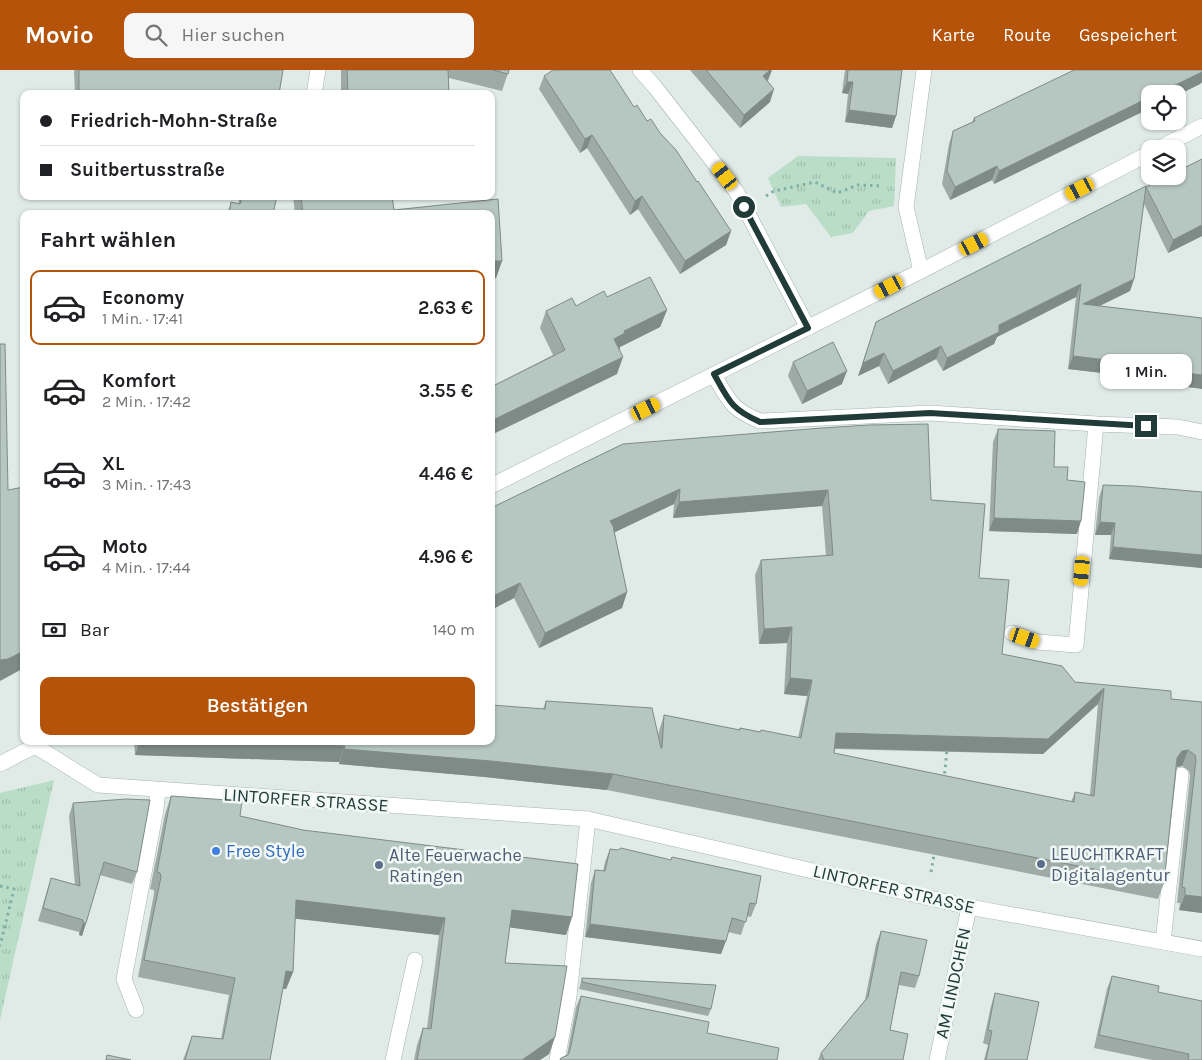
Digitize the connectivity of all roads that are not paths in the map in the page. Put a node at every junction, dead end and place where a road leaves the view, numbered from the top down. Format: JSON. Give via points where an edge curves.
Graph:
{"nodes":[{"id":1,"x":318,"y":70,"type":"edge"},
{"id":2,"x":640,"y":70,"type":"edge"},
{"id":3,"x":924,"y":70,"type":"edge"},
{"id":4,"x":315,"y":90,"type":"edge"},
{"id":5,"x":1202,"y":126,"type":"edge"},
{"id":6,"x":1175,"y":140,"type":"edge"},
{"id":7,"x":1141,"y":158,"type":"edge"},
{"id":8,"x":921,"y":271,"type":"junction"},
{"id":9,"x":808,"y":328,"type":"junction"},
{"id":10,"x":714,"y":374,"type":"junction"},
{"id":11,"x":1096,"y":424,"type":"junction"},
{"id":12,"x":1202,"y":432,"type":"edge"},
{"id":13,"x":495,"y":484,"type":"edge"},
{"id":14,"x":1012,"y":633,"type":"dead end"},
{"id":15,"x":33,"y":745,"type":"edge"},
{"id":16,"x":39,"y":745,"type":"edge"},
{"id":17,"x":0,"y":764,"type":"edge"},
{"id":18,"x":1181,"y":776,"type":"dead end"},
{"id":19,"x":158,"y":790,"type":"junction"},
{"id":20,"x":588,"y":819,"type":"junction"},
{"id":21,"x":969,"y":907,"type":"junction"},
{"id":22,"x":1163,"y":942,"type":"junction"},
{"id":23,"x":1202,"y":949,"type":"edge"},
{"id":24,"x":415,"y":960,"type":"dead end"},
{"id":25,"x":136,"y":1010,"type":"dead end"},
{"id":26,"x":393,"y":1060,"type":"edge"},
{"id":27,"x":557,"y":1060,"type":"edge"},
{"id":28,"x":937,"y":1060,"type":"edge"}],
"edges":[{"from":1,"to":4,"type":"street"},
{"from":2,"to":9,"type":"street","via":[[736,191]]},
{"from":3,"to":8,"type":"street","via":[[906,207]]},
{"from":5,"to":6,"type":"street"},
{"from":7,"to":8,"type":"street"},
{"from":8,"to":9,"type":"street"},
{"from":9,"to":10,"type":"street"},
{"from":10,"to":11,"type":"street","via":[[732,405],[760,422],[930,413]]},
{"from":10,"to":13,"type":"street"},
{"from":11,"to":12,"type":"street","via":[[1178,427]]},
{"from":11,"to":14,"type":"street","via":[[1076,645],[1038,642]]},
{"from":15,"to":17,"type":"street"},
{"from":16,"to":19,"type":"street","name":"LINTORFER STRASSE","via":[[98,786]]},
{"from":18,"to":22,"type":"street"},
{"from":19,"to":20,"type":"street","name":"LINTORFER STRASSE"},
{"from":19,"to":25,"type":"street","via":[[124,979]]},
{"from":20,"to":21,"type":"street","name":"LINTORFER STRASSE"},
{"from":20,"to":27,"type":"street","via":[[574,997]]},
{"from":21,"to":22,"type":"street","name":"LINTORFER STRASSE"},
{"from":21,"to":28,"type":"street","name":"AM LINDCHEN"},
{"from":22,"to":23,"type":"street","name":"LINTORFER STRASSE"},
{"from":24,"to":26,"type":"street"}]}
